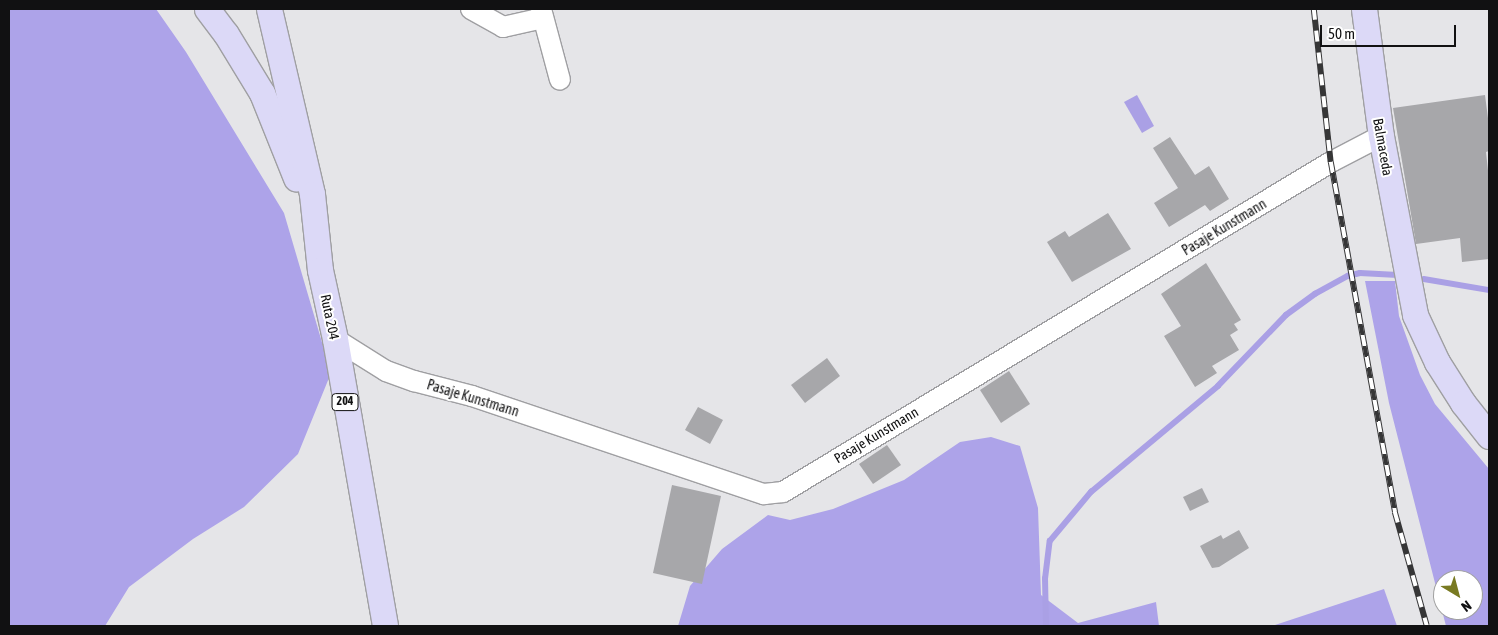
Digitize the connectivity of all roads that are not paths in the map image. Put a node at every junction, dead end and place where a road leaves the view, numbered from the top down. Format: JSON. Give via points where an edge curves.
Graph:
{"nodes":[{"id":1,"x":207,"y":9,"type":"edge"},
{"id":2,"x":269,"y":9,"type":"edge"},
{"id":3,"x":471,"y":9,"type":"edge"},
{"id":4,"x":1364,"y":9,"type":"edge"},
{"id":5,"x":542,"y":13,"type":"edge"},
{"id":6,"x":560,"y":80,"type":"dead end"},
{"id":7,"x":1381,"y":136,"type":"junction"},
{"id":8,"x":320,"y":270,"type":"junction"},
{"id":9,"x":335,"y":338,"type":"junction"},
{"id":10,"x":1489,"y":436,"type":"edge"},
{"id":11,"x":386,"y":626,"type":"edge"}],
"edges":[{"from":1,"to":8,"type":"main road","via":[[262,93],[295,174]]},
{"from":2,"to":8,"type":"main road","name":"Ruta 204","number":"204","via":[[312,194]]},
{"from":3,"to":5,"type":"street","via":[[503,27]]},
{"from":4,"to":7,"type":"main road","name":"Balmaceda"},
{"from":5,"to":6,"type":"street"},
{"from":7,"to":9,"type":"street","name":"Pasaje Kunstmann","via":[[1331,162],[784,492],[764,494],[472,396],[414,381],[386,371]]},
{"from":7,"to":10,"type":"main road","name":"Balmaceda","via":[[1415,315],[1437,362]]},
{"from":8,"to":9,"type":"main road","name":"Ruta 204","number":"204"},
{"from":9,"to":11,"type":"main road","name":"Ruta 204","number":"204"}]}
